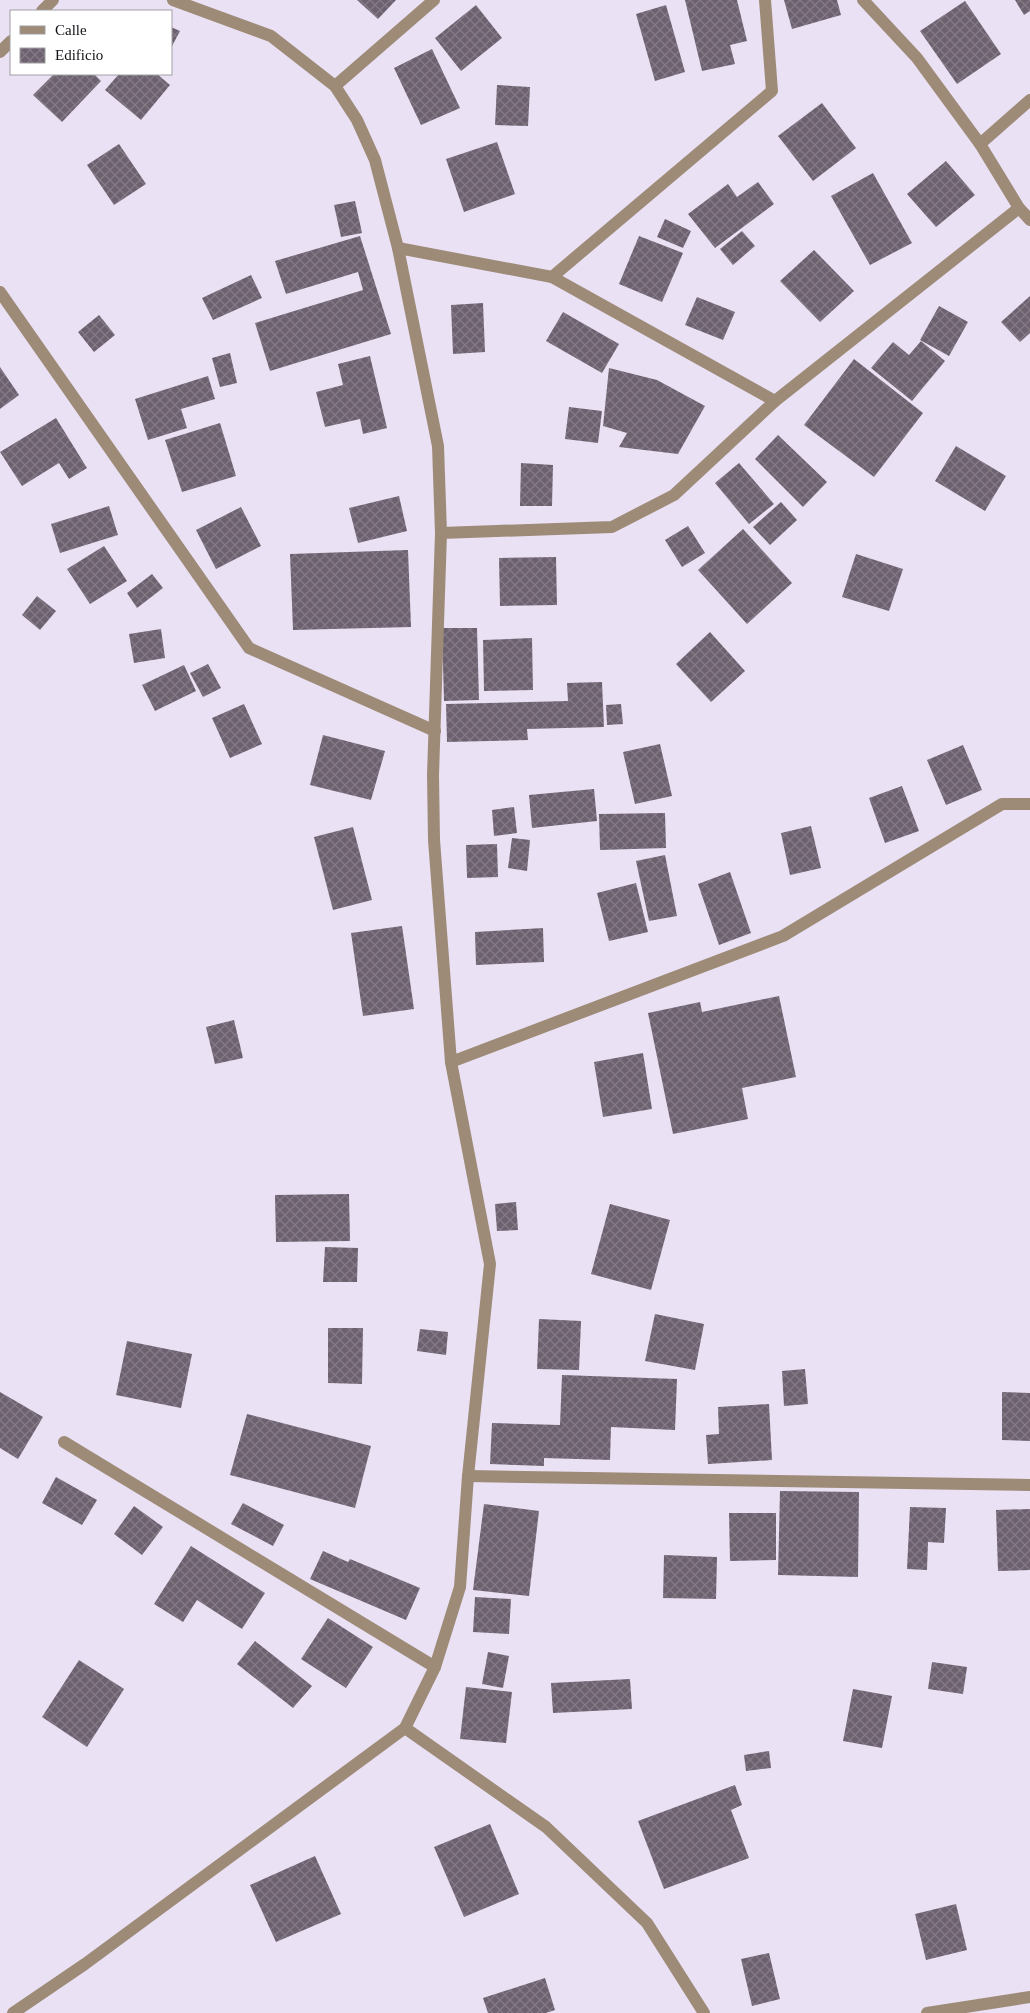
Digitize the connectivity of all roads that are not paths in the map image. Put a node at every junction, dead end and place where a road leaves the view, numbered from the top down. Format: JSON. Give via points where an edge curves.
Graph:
{"nodes":[{"id":1,"x":53,"y":0,"type":"edge"},
{"id":2,"x":173,"y":0,"type":"edge"},
{"id":3,"x":434,"y":0,"type":"edge"},
{"id":4,"x":764,"y":0,"type":"edge"},
{"id":5,"x":863,"y":0,"type":"edge"},
{"id":6,"x":43,"y":10,"type":"edge"},
{"id":7,"x":10,"y":42,"type":"edge"},
{"id":8,"x":0,"y":52,"type":"edge"},
{"id":9,"x":335,"y":86,"type":"junction"},
{"id":10,"x":1030,"y":100,"type":"edge"},
{"id":11,"x":980,"y":144,"type":"junction"},
{"id":12,"x":1019,"y":208,"type":"junction"},
{"id":13,"x":1030,"y":220,"type":"edge"},
{"id":14,"x":398,"y":248,"type":"junction"},
{"id":15,"x":552,"y":277,"type":"junction"},
{"id":16,"x":0,"y":292,"type":"edge"},
{"id":17,"x":775,"y":401,"type":"junction"},
{"id":18,"x":441,"y":533,"type":"junction"},
{"id":19,"x":435,"y":731,"type":"junction"},
{"id":20,"x":1030,"y":804,"type":"edge"},
{"id":21,"x":451,"y":1062,"type":"junction"},
{"id":22,"x":64,"y":1442,"type":"dead end"},
{"id":23,"x":468,"y":1476,"type":"junction"},
{"id":24,"x":1030,"y":1485,"type":"edge"},
{"id":25,"x":435,"y":1667,"type":"junction"},
{"id":26,"x":405,"y":1728,"type":"junction"},
{"id":27,"x":1030,"y":1997,"type":"edge"},
{"id":28,"x":14,"y":2013,"type":"edge"},
{"id":29,"x":704,"y":2013,"type":"edge"},
{"id":30,"x":928,"y":2013,"type":"edge"}],
"edges":[{"from":1,"to":6,"type":"street"},
{"from":2,"to":9,"type":"street","via":[[272,36]]},
{"from":3,"to":9,"type":"street"},
{"from":4,"to":15,"type":"street","via":[[772,91]]},
{"from":5,"to":11,"type":"street","via":[[918,58]]},
{"from":7,"to":8,"type":"street"},
{"from":9,"to":14,"type":"street","via":[[357,120],[375,160]]},
{"from":10,"to":11,"type":"street"},
{"from":11,"to":12,"type":"street"},
{"from":12,"to":13,"type":"street"},
{"from":12,"to":17,"type":"street"},
{"from":14,"to":15,"type":"street"},
{"from":14,"to":18,"type":"street","via":[[438,446]]},
{"from":15,"to":17,"type":"street"},
{"from":16,"to":19,"type":"street","via":[[249,648]]},
{"from":17,"to":18,"type":"street","via":[[674,495],[612,527]]},
{"from":18,"to":19,"type":"street"},
{"from":19,"to":21,"type":"street","via":[[434,840]]},
{"from":20,"to":21,"type":"street","via":[[1002,804],[783,936]]},
{"from":21,"to":23,"type":"street","via":[[490,1264]]},
{"from":22,"to":25,"type":"street"},
{"from":23,"to":24,"type":"street"},
{"from":23,"to":25,"type":"street","via":[[460,1587]]},
{"from":25,"to":26,"type":"street"},
{"from":26,"to":28,"type":"street"},
{"from":26,"to":29,"type":"street","via":[[546,1826],[647,1923]]},
{"from":27,"to":30,"type":"street"}]}
